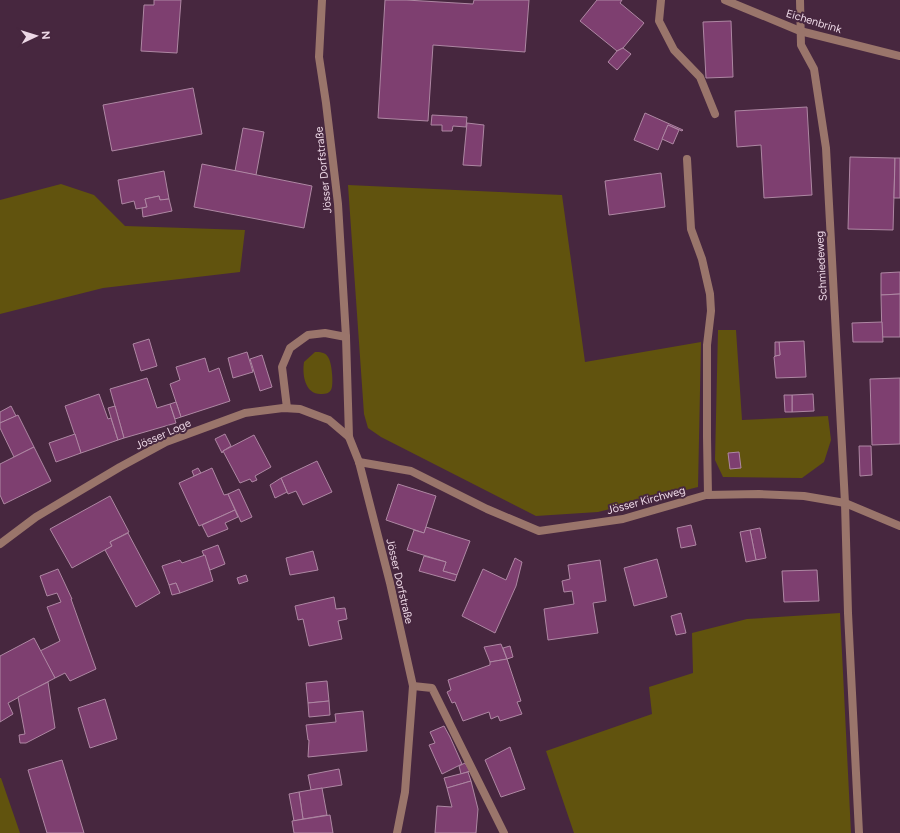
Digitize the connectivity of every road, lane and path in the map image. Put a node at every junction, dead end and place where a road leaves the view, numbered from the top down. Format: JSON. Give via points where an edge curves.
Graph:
{"nodes":[{"id":1,"x":322,"y":0,"type":"edge"},
{"id":2,"x":661,"y":0,"type":"edge"},
{"id":3,"x":725,"y":0,"type":"edge"},
{"id":4,"x":800,"y":0,"type":"edge"},
{"id":5,"x":800,"y":31,"type":"junction"},
{"id":6,"x":900,"y":56,"type":"edge"},
{"id":7,"x":715,"y":114,"type":"dead end"},
{"id":8,"x":687,"y":159,"type":"dead end"},
{"id":9,"x":346,"y":337,"type":"junction"},
{"id":10,"x":286,"y":408,"type":"junction"},
{"id":11,"x":348,"y":437,"type":"junction"},
{"id":12,"x":359,"y":462,"type":"junction"},
{"id":13,"x":708,"y":495,"type":"junction"},
{"id":14,"x":845,"y":503,"type":"junction"},
{"id":15,"x":900,"y":526,"type":"edge"},
{"id":16,"x":0,"y":544,"type":"edge"},
{"id":17,"x":413,"y":686,"type":"junction"},
{"id":18,"x":398,"y":833,"type":"edge"},
{"id":19,"x":504,"y":833,"type":"edge"},
{"id":20,"x":859,"y":833,"type":"edge"}],
"edges":[{"from":1,"to":9,"type":"street","name":"Jösser Dorfstraße","via":[[319,57],[338,204]]},
{"from":2,"to":7,"type":"street","via":[[659,21],[674,50],[700,77]]},
{"from":3,"to":5,"type":"street","name":"Eichenbrink"},
{"from":4,"to":5,"type":"street","name":"Schmiedeweg"},
{"from":5,"to":6,"type":"street","name":"Eichenbrink"},
{"from":5,"to":14,"type":"street","name":"Schmiedeweg","via":[[801,45],[814,69],[826,148]]},
{"from":8,"to":13,"type":"street","via":[[691,229],[702,258],[710,294],[706,437]]},
{"from":9,"to":10,"type":"street","via":[[325,333],[308,336],[290,348],[282,367]]},
{"from":9,"to":11,"type":"street","name":"Jösser Dorfstraße"},
{"from":10,"to":11,"type":"street","name":"Jösser Loge","via":[[300,409],[329,420]]},
{"from":10,"to":16,"type":"street","name":"Jösser Loge","via":[[245,413],[166,442],[36,517]]},
{"from":11,"to":12,"type":"street","name":"Jösser Dorfstraße"},
{"from":12,"to":13,"type":"street","name":"Jösser Kirchweg","via":[[411,471],[487,509],[539,531],[624,520]]},
{"from":12,"to":17,"type":"street","name":"Jösser Dorfstraße"},
{"from":13,"to":14,"type":"street","name":"Jösser Kirchweg","via":[[804,496]]},
{"from":14,"to":15,"type":"street","name":"Jösser Kirchweg"},
{"from":14,"to":20,"type":"street","name":"Schmiedeweg","via":[[848,621]]},
{"from":17,"to":18,"type":"street","name":"Jösser Dorfstraße","via":[[405,792]]},
{"from":17,"to":19,"type":"street","via":[[432,688]]}]}
